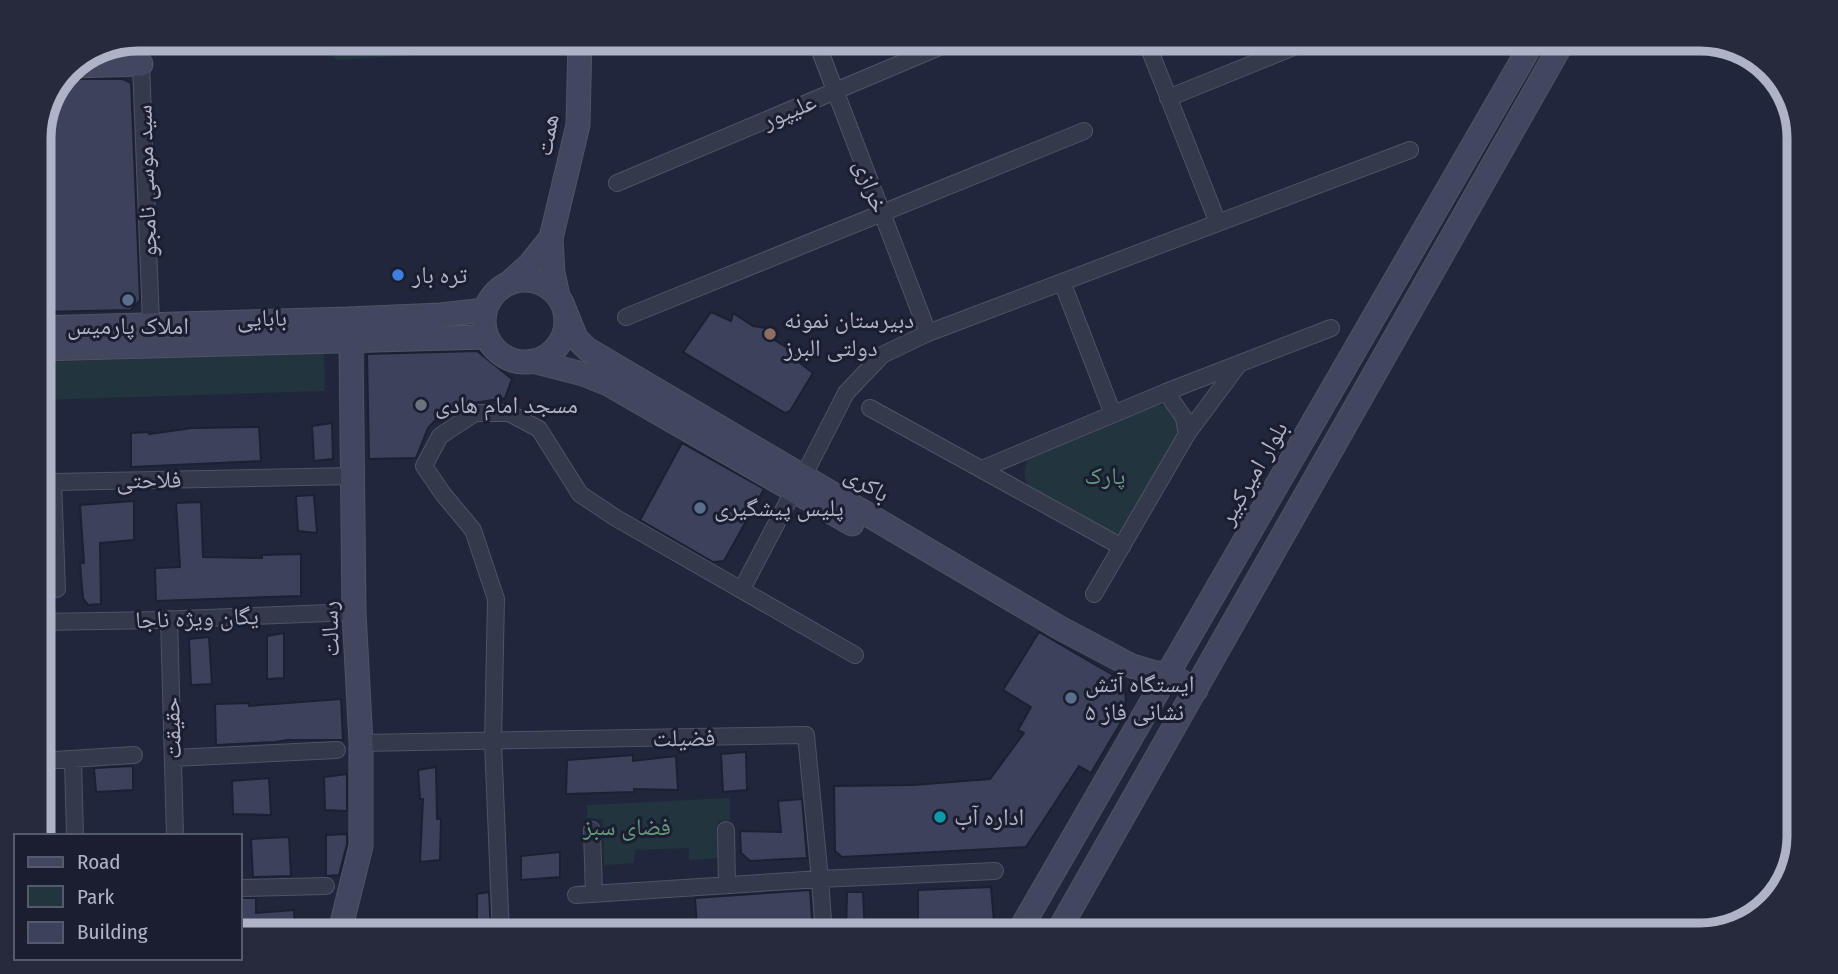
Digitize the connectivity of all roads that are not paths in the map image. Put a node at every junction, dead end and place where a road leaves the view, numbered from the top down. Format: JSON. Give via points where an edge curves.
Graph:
{"nodes":[{"id":1,"x":140,"y":51,"type":"edge"},
{"id":2,"x":580,"y":51,"type":"edge"},
{"id":3,"x":820,"y":51,"type":"edge"},
{"id":4,"x":930,"y":51,"type":"edge"},
{"id":5,"x":1150,"y":51,"type":"edge"},
{"id":6,"x":1284,"y":51,"type":"edge"},
{"id":7,"x":1527,"y":51,"type":"edge"},
{"id":8,"x":1558,"y":51,"type":"edge"},
{"id":9,"x":141,"y":64,"type":"junction"},
{"id":10,"x":89,"y":65,"type":"edge"},
{"id":11,"x":835,"y":91,"type":"junction"},
{"id":12,"x":1168,"y":98,"type":"junction"},
{"id":13,"x":1084,"y":131,"type":"dead end"},
{"id":14,"x":1409,"y":150,"type":"dead end"},
{"id":15,"x":617,"y":183,"type":"dead end"},
{"id":16,"x":882,"y":213,"type":"junction"},
{"id":17,"x":1218,"y":223,"type":"junction"},
{"id":18,"x":551,"y":238,"type":"junction"},
{"id":19,"x":511,"y":282,"type":"junction"},
{"id":20,"x":1062,"y":282,"type":"junction"},
{"id":21,"x":561,"y":302,"type":"junction"},
{"id":22,"x":485,"y":310,"type":"junction"},
{"id":23,"x":626,"y":317,"type":"dead end"},
{"id":24,"x":151,"y":323,"type":"junction"},
{"id":25,"x":51,"y":327,"type":"edge"},
{"id":26,"x":1331,"y":328,"type":"dead end"},
{"id":27,"x":350,"y":330,"type":"junction"},
{"id":28,"x":928,"y":333,"type":"junction"},
{"id":29,"x":486,"y":337,"type":"junction"},
{"id":30,"x":51,"y":348,"type":"edge"},
{"id":31,"x":532,"y":361,"type":"junction"},
{"id":32,"x":1238,"y":364,"type":"junction"},
{"id":33,"x":1166,"y":392,"type":"junction"},
{"id":34,"x":870,"y":408,"type":"dead end"},
{"id":35,"x":1113,"y":414,"type":"junction"},
{"id":36,"x":1187,"y":434,"type":"junction"},
{"id":37,"x":982,"y":469,"type":"junction"},
{"id":38,"x":353,"y":476,"type":"junction"},
{"id":39,"x":799,"y":484,"type":"junction"},
{"id":40,"x":1122,"y":547,"type":"junction"},
{"id":41,"x":57,"y":589,"type":"dead end"},
{"id":42,"x":742,"y":589,"type":"junction"},
{"id":43,"x":1094,"y":594,"type":"dead end"},
{"id":44,"x":354,"y":612,"type":"junction"},
{"id":45,"x":169,"y":619,"type":"junction"},
{"id":46,"x":51,"y":621,"type":"edge"},
{"id":47,"x":855,"y":655,"type":"dead end"},
{"id":48,"x":1167,"y":673,"type":"junction"},
{"id":49,"x":1196,"y":690,"type":"junction"},
{"id":50,"x":1151,"y":702,"type":"junction"},
{"id":51,"x":1178,"y":718,"type":"junction"},
{"id":52,"x":493,"y":742,"type":"junction"},
{"id":53,"x":361,"y":743,"type":"junction"},
{"id":54,"x":337,"y":750,"type":"dead end"},
{"id":55,"x":134,"y":755,"type":"dead end"},
{"id":56,"x":173,"y":758,"type":"junction"},
{"id":57,"x":73,"y":760,"type":"junction"},
{"id":58,"x":51,"y":761,"type":"edge"},
{"id":59,"x":592,"y":830,"type":"dead end"},
{"id":60,"x":726,"y":830,"type":"dead end"},
{"id":61,"x":75,"y":834,"type":"edge"},
{"id":62,"x":175,"y":834,"type":"edge"},
{"id":63,"x":995,"y":871,"type":"dead end"},
{"id":64,"x":821,"y":878,"type":"junction"},
{"id":65,"x":727,"y":885,"type":"junction"},
{"id":66,"x":326,"y":886,"type":"dead end"},
{"id":67,"x":242,"y":888,"type":"edge"},
{"id":68,"x":594,"y":894,"type":"junction"},
{"id":69,"x":576,"y":895,"type":"dead end"},
{"id":70,"x":342,"y":923,"type":"edge"},
{"id":71,"x":500,"y":923,"type":"edge"},
{"id":72,"x":823,"y":923,"type":"edge"},
{"id":73,"x":1024,"y":923,"type":"edge"},
{"id":74,"x":1063,"y":923,"type":"edge"}],
"edges":[{"from":1,"to":9,"type":"street","name":"سید موسی نامجو"},
{"from":2,"to":18,"type":"street","name":"همت","via":[[578,125]]},
{"from":3,"to":11,"type":"street","name":"خرازی"},
{"from":4,"to":11,"type":"street","name":"علیپور"},
{"from":5,"to":12,"type":"street"},
{"from":6,"to":12,"type":"street"},
{"from":7,"to":48,"type":"street","name":"بلوار امیرکبیر"},
{"from":8,"to":49,"type":"street"},
{"from":9,"to":10,"type":"street"},
{"from":9,"to":24,"type":"street","name":"سید موسی نامجو"},
{"from":11,"to":15,"type":"street","name":"علیپور"},
{"from":11,"to":16,"type":"street","name":"خرازی"},
{"from":12,"to":17,"type":"street"},
{"from":13,"to":16,"type":"street"},
{"from":14,"to":17,"type":"street"},
{"from":16,"to":23,"type":"street"},
{"from":16,"to":28,"type":"street","name":"خرازی"},
{"from":17,"to":20,"type":"street"},
{"from":18,"to":19,"type":"street"},
{"from":18,"to":21,"type":"street"},
{"from":19,"to":21,"type":"street","via":[[537,281]]},
{"from":19,"to":22,"type":"street","via":[[490,297]]},
{"from":20,"to":28,"type":"street"},
{"from":20,"to":35,"type":"street"},
{"from":21,"to":31,"type":"street","via":[[566,322],[560,341],[546,356]]},
{"from":21,"to":39,"type":"street","name":"باکری","via":[[576,338],[587,349]]},
{"from":22,"to":27,"type":"street","name":"بابایی"},
{"from":22,"to":29,"type":"street"},
{"from":24,"to":25,"type":"street","name":"بابایی"},
{"from":24,"to":27,"type":"street","name":"بابایی"},
{"from":26,"to":32,"type":"street"},
{"from":27,"to":29,"type":"street","name":"بابایی"},
{"from":27,"to":30,"type":"street","name":"بابایی"},
{"from":27,"to":38,"type":"street","name":"رسالت"},
{"from":28,"to":39,"type":"street","via":[[882,355],[846,393]]},
{"from":29,"to":31,"type":"street","via":[[505,357]]},
{"from":31,"to":39,"type":"street","name":"باکری","via":[[608,384]]},
{"from":32,"to":33,"type":"street"},
{"from":32,"to":36,"type":"street"},
{"from":33,"to":35,"type":"street"},
{"from":33,"to":36,"type":"street","via":[[1184,418]]},
{"from":34,"to":37,"type":"street"},
{"from":35,"to":37,"type":"street"},
{"from":36,"to":40,"type":"street"},
{"from":37,"to":40,"type":"street"},
{"from":38,"to":41,"type":"street","name":"فلاحتی","via":[[53,482]]},
{"from":38,"to":44,"type":"street","name":"رسالت"},
{"from":39,"to":42,"type":"street"},
{"from":39,"to":48,"type":"street","name":"باکری","via":[[1132,666]]},
{"from":39,"to":50,"type":"street","name":"باکری","via":[[968,593],[1042,628],[1058,643],[1140,687]]},
{"from":40,"to":43,"type":"street"},
{"from":42,"to":47,"type":"street"},
{"from":42,"to":52,"type":"street","via":[[580,495],[539,429],[509,413],[475,413],[440,436],[424,466],[473,530],[496,599]]},
{"from":44,"to":45,"type":"street","name":"یگان ویژه ناجا"},
{"from":44,"to":53,"type":"street","name":"رسالت"},
{"from":45,"to":46,"type":"street","name":"یگان ویژه ناجا"},
{"from":45,"to":56,"type":"street","name":"حقیقت"},
{"from":48,"to":49,"type":"street","name":"باکری"},
{"from":48,"to":50,"type":"street","name":"بلوار امیرکبیر"},
{"from":49,"to":51,"type":"street"},
{"from":50,"to":51,"type":"street","name":"باکری"},
{"from":50,"to":73,"type":"street","name":"بلوار امیرکبیر"},
{"from":51,"to":74,"type":"street"},
{"from":52,"to":53,"type":"street","name":"فضیلت"},
{"from":52,"to":64,"type":"street","name":"فضیلت","via":[[806,735]]},
{"from":52,"to":71,"type":"street"},
{"from":53,"to":70,"type":"street","name":"رسالت","via":[[361,846]]},
{"from":54,"to":56,"type":"street"},
{"from":55,"to":57,"type":"street"},
{"from":56,"to":62,"type":"street","name":"حقیقت"},
{"from":57,"to":58,"type":"street"},
{"from":57,"to":61,"type":"street"},
{"from":59,"to":68,"type":"street"},
{"from":60,"to":65,"type":"street"},
{"from":63,"to":64,"type":"street"},
{"from":64,"to":65,"type":"street"},
{"from":64,"to":72,"type":"street","name":"فضیلت"},
{"from":65,"to":68,"type":"street"},
{"from":66,"to":67,"type":"street"},
{"from":68,"to":69,"type":"street"}]}
